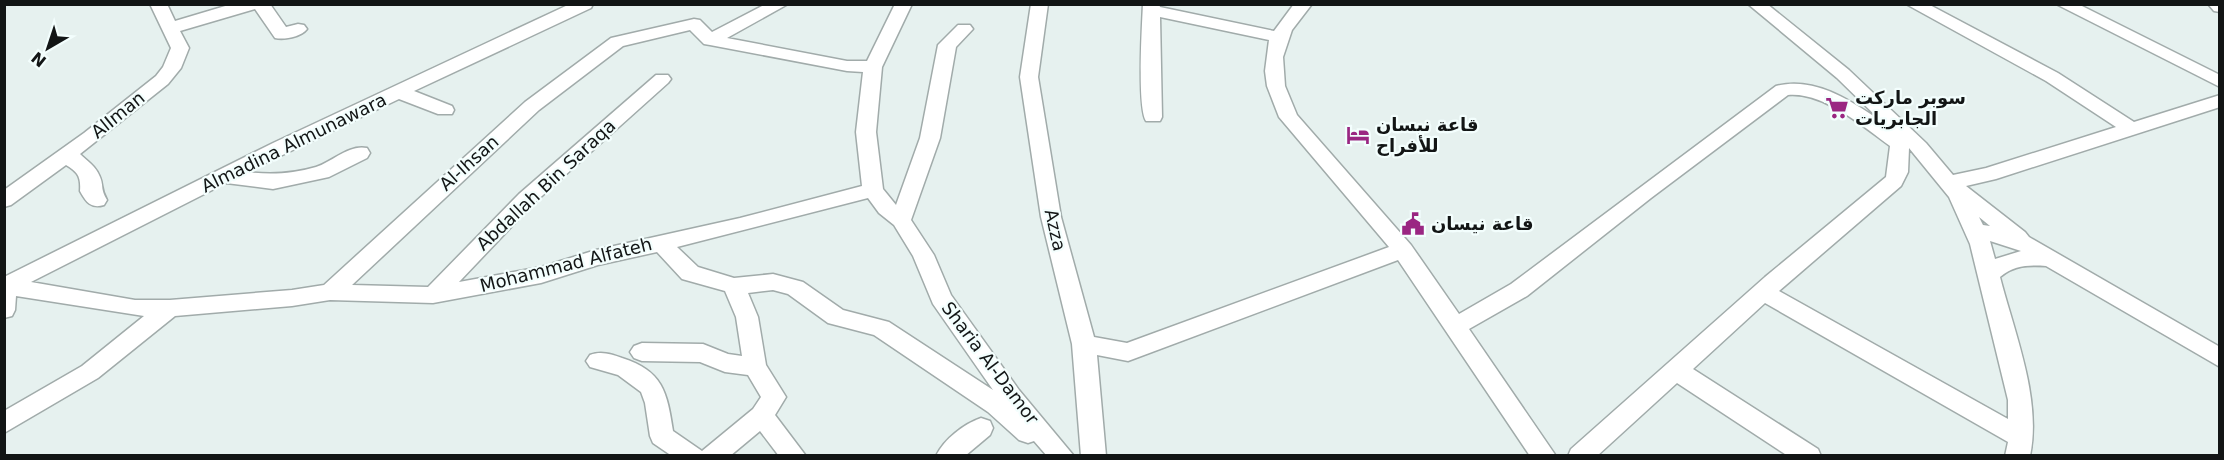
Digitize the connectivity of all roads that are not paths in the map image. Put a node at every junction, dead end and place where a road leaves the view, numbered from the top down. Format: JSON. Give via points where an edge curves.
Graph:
{"nodes":[{"id":1,"x":158,"y":4,"type":"edge"},
{"id":2,"x":252,"y":4,"type":"edge"},
{"id":3,"x":260,"y":4,"type":"edge"},
{"id":4,"x":585,"y":4,"type":"edge"},
{"id":5,"x":780,"y":4,"type":"edge"},
{"id":6,"x":904,"y":4,"type":"edge"},
{"id":7,"x":1040,"y":4,"type":"edge"},
{"id":8,"x":1304,"y":4,"type":"edge"},
{"id":9,"x":1756,"y":4,"type":"edge"},
{"id":10,"x":1914,"y":4,"type":"edge"},
{"id":11,"x":2064,"y":4,"type":"edge"},
{"id":12,"x":2216,"y":4,"type":"edge"},
{"id":13,"x":1151,"y":7,"type":"edge"},
{"id":14,"x":2220,"y":7,"type":"edge"},
{"id":15,"x":556,"y":11,"type":"edge"},
{"id":16,"x":170,"y":28,"type":"junction"},
{"id":17,"x":298,"y":29,"type":"dead end"},
{"id":18,"x":964,"y":29,"type":"dead end"},
{"id":19,"x":1278,"y":37,"type":"junction"},
{"id":20,"x":710,"y":40,"type":"junction"},
{"id":21,"x":873,"y":67,"type":"junction"},
{"id":22,"x":662,"y":79,"type":"dead end"},
{"id":23,"x":2220,"y":82,"type":"edge"},
{"id":24,"x":399,"y":92,"type":"junction"},
{"id":25,"x":2220,"y":101,"type":"edge"},
{"id":26,"x":445,"y":110,"type":"dead end"},
{"id":27,"x":1153,"y":117,"type":"dead end"},
{"id":28,"x":2132,"y":129,"type":"junction"},
{"id":29,"x":1901,"y":138,"type":"junction"},
{"id":30,"x":70,"y":151,"type":"junction"},
{"id":31,"x":360,"y":153,"type":"dead end"},
{"id":32,"x":223,"y":176,"type":"junction"},
{"id":33,"x":1950,"y":183,"type":"junction"},
{"id":34,"x":873,"y":190,"type":"junction"},
{"id":35,"x":4,"y":200,"type":"edge"},
{"id":36,"x":97,"y":200,"type":"dead end"},
{"id":37,"x":901,"y":220,"type":"junction"},
{"id":38,"x":1978,"y":236,"type":"junction"},
{"id":39,"x":660,"y":242,"type":"junction"},
{"id":40,"x":1403,"y":250,"type":"junction"},
{"id":41,"x":2040,"y":252,"type":"junction"},
{"id":42,"x":1989,"y":274,"type":"junction"},
{"id":43,"x":5,"y":286,"type":"edge"},
{"id":44,"x":734,"y":286,"type":"junction"},
{"id":45,"x":330,"y":292,"type":"junction"},
{"id":46,"x":1762,"y":292,"type":"junction"},
{"id":47,"x":433,"y":295,"type":"junction"},
{"id":48,"x":170,"y":308,"type":"junction"},
{"id":49,"x":4,"y":310,"type":"edge"},
{"id":50,"x":1455,"y":326,"type":"junction"},
{"id":51,"x":1084,"y":344,"type":"junction"},
{"id":52,"x":642,"y":352,"type":"dead end"},
{"id":53,"x":2220,"y":358,"type":"edge"},
{"id":54,"x":598,"y":361,"type":"dead end"},
{"id":55,"x":755,"y":367,"type":"junction"},
{"id":56,"x":1676,"y":370,"type":"junction"},
{"id":57,"x":762,"y":416,"type":"junction"},
{"id":58,"x":4,"y":423,"type":"edge"},
{"id":59,"x":981,"y":428,"type":"dead end"},
{"id":60,"x":2019,"y":447,"type":"edge"},
{"id":61,"x":692,"y":456,"type":"edge"},
{"id":62,"x":712,"y":456,"type":"edge"},
{"id":63,"x":794,"y":456,"type":"edge"},
{"id":64,"x":948,"y":456,"type":"edge"},
{"id":65,"x":1052,"y":456,"type":"edge"},
{"id":66,"x":1062,"y":456,"type":"edge"},
{"id":67,"x":1094,"y":456,"type":"edge"},
{"id":68,"x":1544,"y":456,"type":"edge"},
{"id":69,"x":1580,"y":456,"type":"edge"},
{"id":70,"x":1809,"y":456,"type":"edge"}],
"edges":[{"from":1,"to":16,"type":"street","name":"AlIman"},
{"from":2,"to":16,"type":"street"},
{"from":3,"to":17,"type":"street","via":[[281,34]]},
{"from":4,"to":15,"type":"street","name":"Almadina Almunawara"},
{"from":5,"to":20,"type":"street"},
{"from":6,"to":21,"type":"street"},
{"from":7,"to":51,"type":"street","name":"Azza","via":[[1029,77],[1051,217]]},
{"from":8,"to":19,"type":"street"},
{"from":9,"to":29,"type":"street","via":[[1843,75]]},
{"from":10,"to":28,"type":"street","via":[[2052,77]]},
{"from":11,"to":23,"type":"street"},
{"from":12,"to":14,"type":"street"},
{"from":13,"to":19,"type":"street"},
{"from":13,"to":27,"type":"street"},
{"from":15,"to":24,"type":"street","name":"Almadina Almunawara"},
{"from":16,"to":30,"type":"street","name":"AlIman","via":[[180,48],[172,68]]},
{"from":18,"to":37,"type":"street","via":[[947,45],[930,138]]},
{"from":19,"to":40,"type":"street","via":[[1274,81],[1288,117]]},
{"from":20,"to":21,"type":"street","via":[[847,66]]},
{"from":20,"to":45,"type":"street","name":"Al-Ihsan","via":[[693,24],[617,42],[532,106]]},
{"from":21,"to":34,"type":"street","via":[[866,132]]},
{"from":22,"to":47,"type":"street","name":"Abdallah Bin Saraqa","via":[[526,199]]},
{"from":24,"to":26,"type":"street"},
{"from":24,"to":32,"type":"street","name":"Almadina Almunawara"},
{"from":25,"to":28,"type":"street"},
{"from":28,"to":33,"type":"street"},
{"from":29,"to":33,"type":"street"},
{"from":29,"to":46,"type":"street","via":[[1894,181]]},
{"from":29,"to":50,"type":"street","via":[[1825,97],[1800,88],[1783,90],[1519,290]]},
{"from":30,"to":35,"type":"street","name":"AlIman"},
{"from":30,"to":36,"type":"street","via":[[72,159],[91,178],[90,191]]},
{"from":31,"to":32,"type":"street","via":[[322,172],[273,182]]},
{"from":32,"to":43,"type":"street","name":"Almadina Almunawara"},
{"from":33,"to":38,"type":"street"},
{"from":33,"to":41,"type":"street"},
{"from":34,"to":37,"type":"street","name":"Sharia Al-Damor"},
{"from":34,"to":39,"type":"street","name":"Mohammad Alfateh"},
{"from":37,"to":66,"type":"street","name":"Sharia Al-Damor","via":[[923,255],[941,298],[1011,397]]},
{"from":38,"to":41,"type":"street"},
{"from":38,"to":42,"type":"street"},
{"from":39,"to":44,"type":"street","via":[[690,273]]},
{"from":39,"to":47,"type":"street","name":"Mohammad Alfateh","via":[[541,275]]},
{"from":40,"to":50,"type":"street"},
{"from":40,"to":51,"type":"street","via":[[1128,352]]},
{"from":41,"to":42,"type":"street","via":[[2008,260]]},
{"from":41,"to":53,"type":"street"},
{"from":42,"to":60,"type":"street","via":[[2019,400]]},
{"from":43,"to":48,"type":"street","name":"Mohammad Alfateh","via":[[135,308]]},
{"from":43,"to":49,"type":"street"},
{"from":44,"to":55,"type":"street","via":[[747,317]]},
{"from":44,"to":65,"type":"street","via":[[773,282],[795,288],[836,317],[881,328],[997,405]]},
{"from":45,"to":47,"type":"street","name":"Mohammad Alfateh"},
{"from":45,"to":48,"type":"street","name":"Mohammad Alfateh"},
{"from":46,"to":56,"type":"street"},
{"from":46,"to":60,"type":"street"},
{"from":48,"to":58,"type":"street","via":[[90,372]]},
{"from":50,"to":68,"type":"street"},
{"from":51,"to":67,"type":"street","name":"Azza"},
{"from":52,"to":55,"type":"street","via":[[703,353],[725,363]]},
{"from":54,"to":61,"type":"street","via":[[624,365],[645,382],[657,400],[662,436]]},
{"from":55,"to":57,"type":"street","via":[[774,397]]},
{"from":56,"to":69,"type":"street"},
{"from":56,"to":70,"type":"street"},
{"from":57,"to":62,"type":"street"},
{"from":57,"to":63,"type":"street"},
{"from":59,"to":64,"type":"street"}]}
